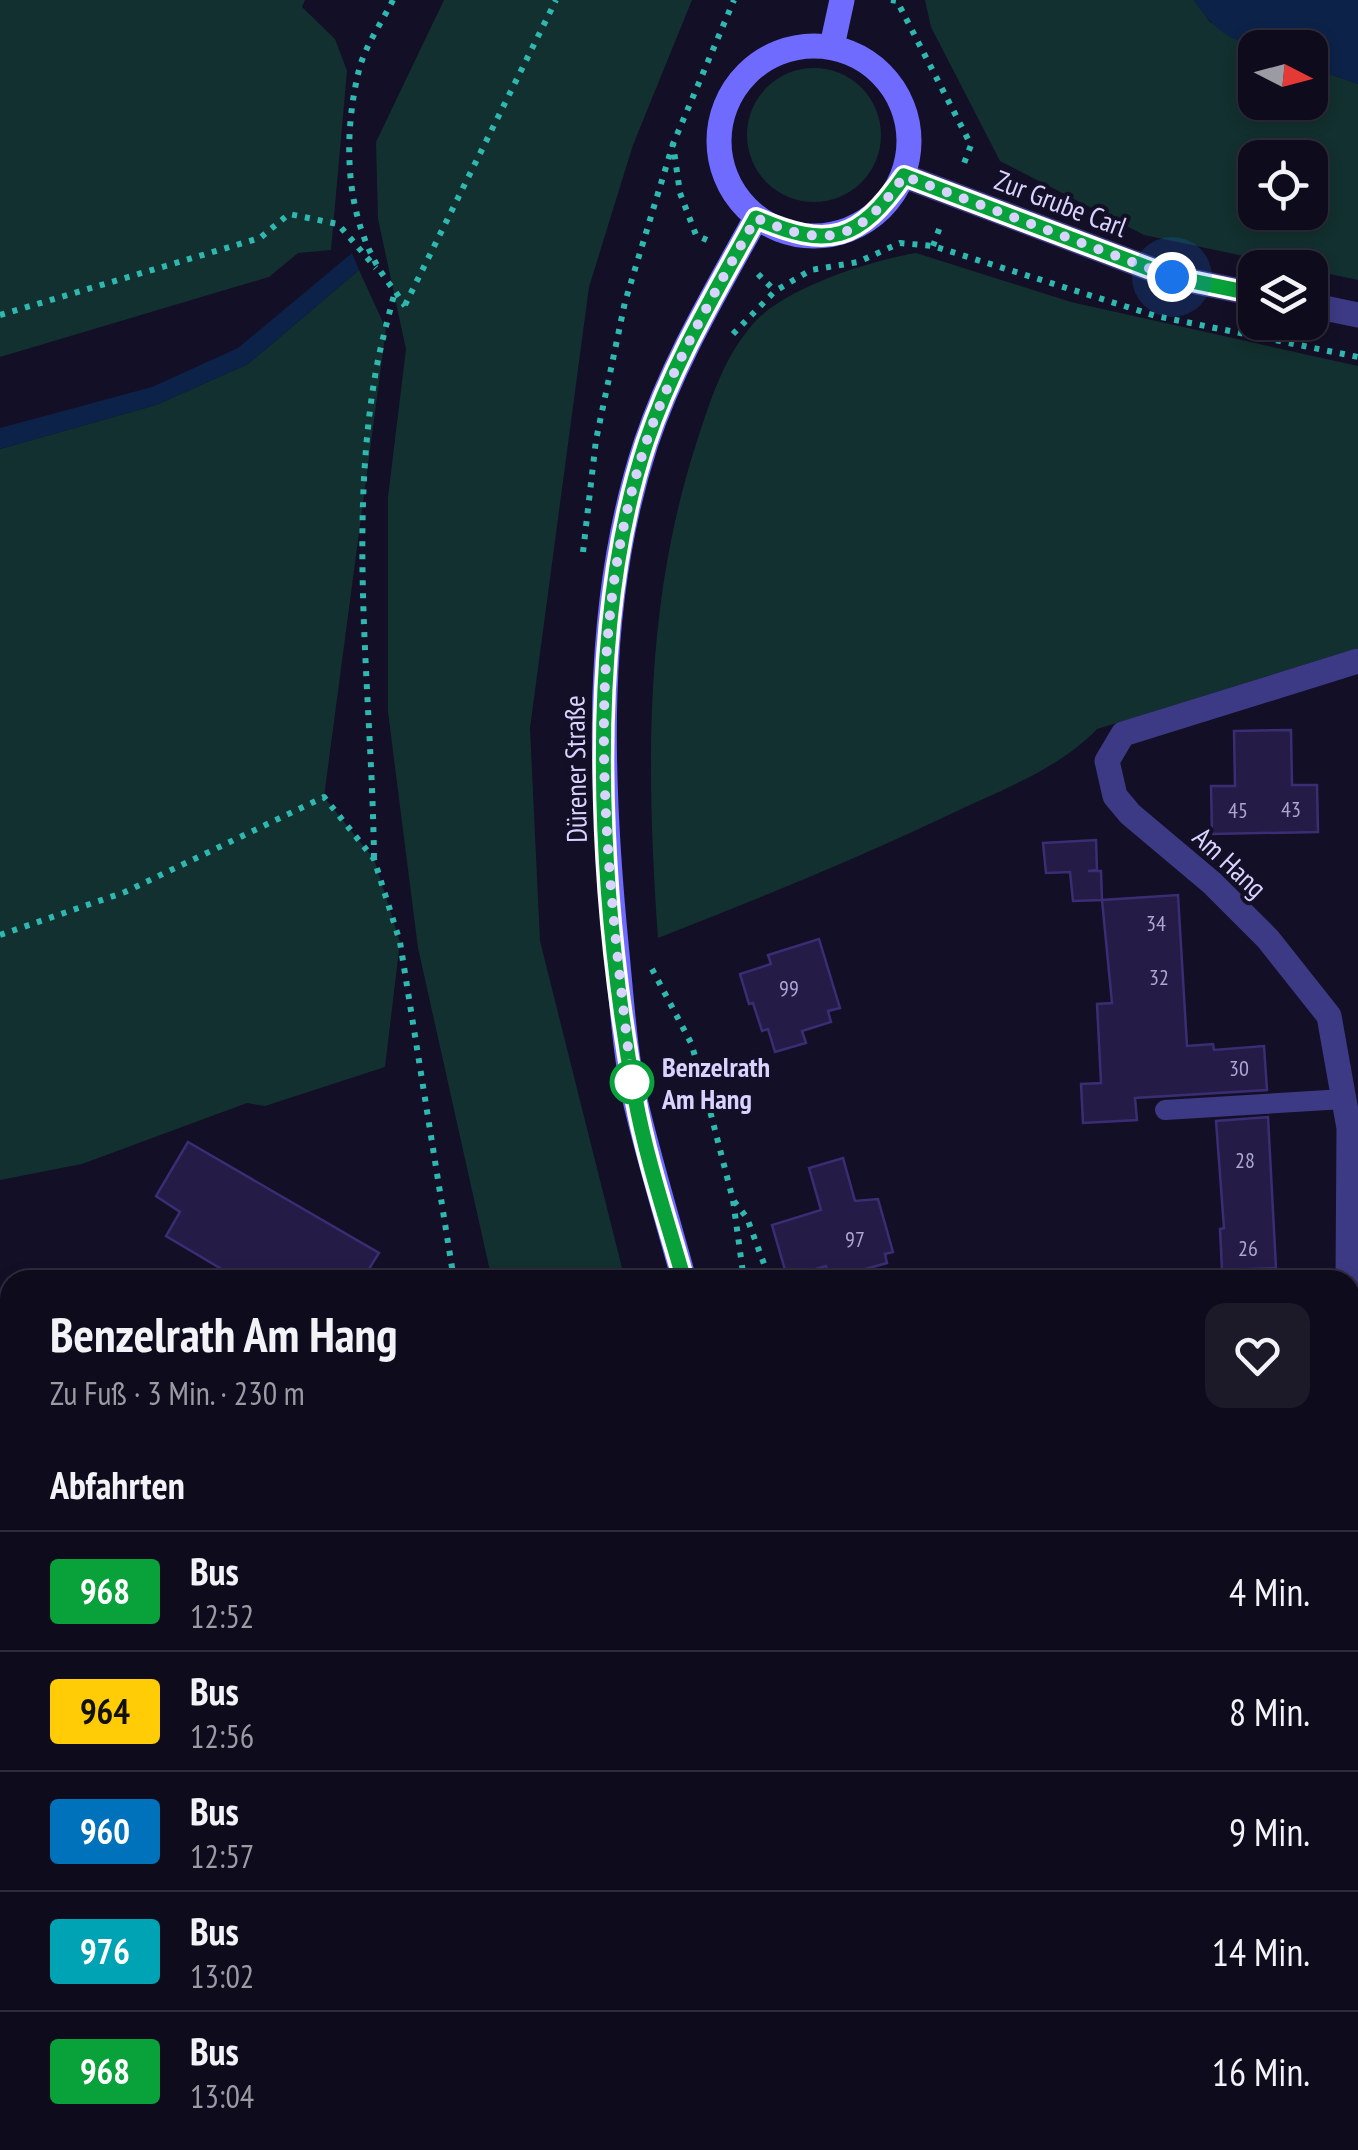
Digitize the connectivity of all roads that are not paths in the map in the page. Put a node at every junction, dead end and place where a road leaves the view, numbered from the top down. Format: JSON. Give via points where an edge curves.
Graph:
{"nodes":[{"id":1,"x":842,"y":0,"type":"edge"},
{"id":2,"x":832,"y":46,"type":"junction"},
{"id":3,"x":904,"y":176,"type":"junction"},
{"id":4,"x":756,"y":218,"type":"junction"},
{"id":5,"x":1238,"y":291,"type":"edge"},
{"id":6,"x":1328,"y":309,"type":"edge"},
{"id":7,"x":1358,"y":315,"type":"edge"},
{"id":8,"x":1358,"y":662,"type":"edge"},
{"id":9,"x":1344,"y":1099,"type":"junction"},
{"id":10,"x":1166,"y":1110,"type":"dead end"},
{"id":11,"x":681,"y":1270,"type":"edge"},
{"id":12,"x":1348,"y":1270,"type":"edge"}],
"edges":[{"from":1,"to":2,"type":"main road"},
{"from":2,"to":3,"type":"main road","via":[[863,57],[898,92],[910,134]]},
{"from":2,"to":4,"type":"main road","via":[[782,50],[749,70],[724,107],[718,146],[727,182]]},
{"from":3,"to":4,"type":"main road","via":[[877,215],[833,236],[797,236]]},
{"from":3,"to":5,"type":"street","name":"Zur Grube Carl","via":[[1172,277]]},
{"from":4,"to":11,"type":"main road","name":"Dürener Straße","via":[[685,347],[646,444],[621,549],[602,686],[608,862],[628,1052]]},
{"from":6,"to":7,"type":"street"},
{"from":8,"to":9,"type":"street","name":"Am Hang","via":[[1123,734],[1107,761],[1114,796],[1268,940],[1329,1016]]},
{"from":9,"to":10,"type":"lane"},
{"from":9,"to":12,"type":"street","name":"Am Hang"}]}
